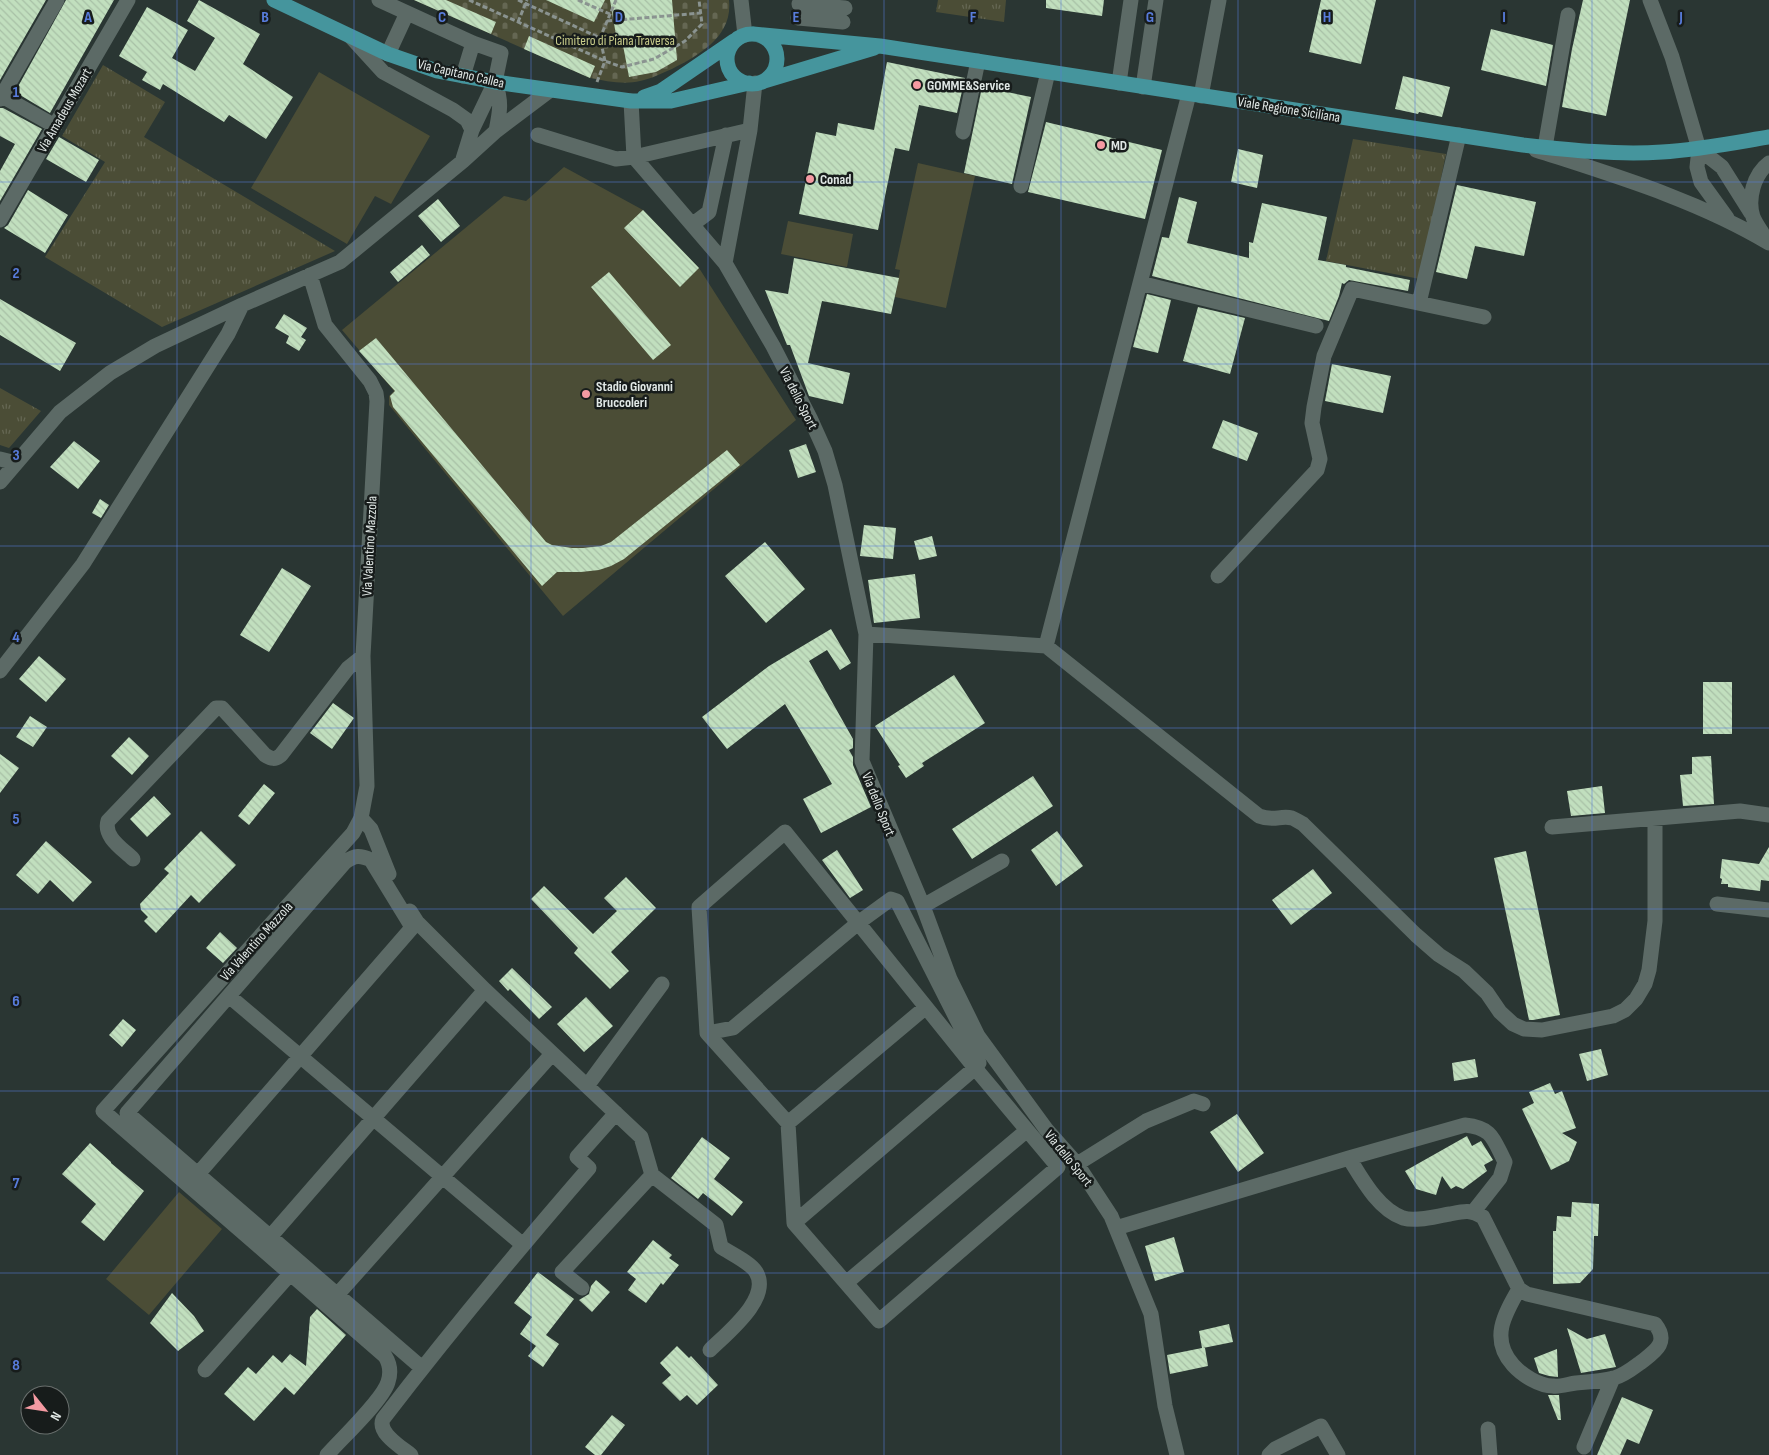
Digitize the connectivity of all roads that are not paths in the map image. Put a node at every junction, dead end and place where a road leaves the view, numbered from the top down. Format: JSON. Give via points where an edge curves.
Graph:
{"nodes":[{"id":1,"x":57,"y":0,"type":"edge"},
{"id":2,"x":128,"y":0,"type":"edge"},
{"id":3,"x":274,"y":0,"type":"edge"},
{"id":4,"x":379,"y":0,"type":"edge"},
{"id":5,"x":741,"y":0,"type":"edge"},
{"id":6,"x":1131,"y":0,"type":"edge"},
{"id":7,"x":1156,"y":0,"type":"edge"},
{"id":8,"x":1219,"y":0,"type":"edge"},
{"id":9,"x":1650,"y":0,"type":"edge"},
{"id":10,"x":799,"y":7,"type":"edge"},
{"id":11,"x":844,"y":10,"type":"edge"},
{"id":12,"x":407,"y":13,"type":"junction"},
{"id":13,"x":1568,"y":15,"type":"dead end"},
{"id":14,"x":350,"y":36,"type":"junction"},
{"id":15,"x":745,"y":36,"type":"junction"},
{"id":16,"x":797,"y":38,"type":"junction"},
{"id":17,"x":841,"y":42,"type":"junction"},
{"id":18,"x":472,"y":43,"type":"junction"},
{"id":19,"x":880,"y":46,"type":"junction"},
{"id":20,"x":388,"y":54,"type":"junction"},
{"id":21,"x":978,"y":61,"type":"junction"},
{"id":22,"x":1048,"y":72,"type":"junction"},
{"id":23,"x":463,"y":76,"type":"junction"},
{"id":24,"x":495,"y":82,"type":"junction"},
{"id":25,"x":754,"y":83,"type":"junction"},
{"id":26,"x":1118,"y":83,"type":"junction"},
{"id":27,"x":1142,"y":86,"type":"junction"},
{"id":28,"x":549,"y":91,"type":"junction"},
{"id":29,"x":1195,"y":95,"type":"junction"},
{"id":30,"x":1,"y":97,"type":"edge"},
{"id":31,"x":631,"y":101,"type":"junction"},
{"id":32,"x":54,"y":126,"type":"junction"},
{"id":33,"x":472,"y":130,"type":"junction"},
{"id":34,"x":750,"y":130,"type":"junction"},
{"id":35,"x":496,"y":131,"type":"junction"},
{"id":36,"x":963,"y":132,"type":"dead end"},
{"id":37,"x":538,"y":135,"type":"dead end"},
{"id":38,"x":1458,"y":135,"type":"junction"},
{"id":39,"x":726,"y":136,"type":"junction"},
{"id":40,"x":1769,"y":137,"type":"edge"},
{"id":41,"x":1524,"y":146,"type":"junction"},
{"id":42,"x":1545,"y":147,"type":"junction"},
{"id":43,"x":1700,"y":149,"type":"junction"},
{"id":44,"x":634,"y":158,"type":"junction"},
{"id":45,"x":463,"y":161,"type":"junction"},
{"id":46,"x":1769,"y":163,"type":"edge"},
{"id":47,"x":1021,"y":186,"type":"dead end"},
{"id":48,"x":1754,"y":217,"type":"junction"},
{"id":49,"x":0,"y":220,"type":"edge"},
{"id":50,"x":1730,"y":221,"type":"junction"},
{"id":51,"x":693,"y":224,"type":"junction"},
{"id":52,"x":1769,"y":242,"type":"edge"},
{"id":53,"x":725,"y":263,"type":"junction"},
{"id":54,"x":310,"y":275,"type":"junction"},
{"id":55,"x":1140,"y":283,"type":"junction"},
{"id":56,"x":1419,"y":303,"type":"junction"},
{"id":57,"x":242,"y":305,"type":"junction"},
{"id":58,"x":1484,"y":317,"type":"dead end"},
{"id":59,"x":1316,"y":326,"type":"dead end"},
{"id":60,"x":0,"y":459,"type":"edge"},
{"id":61,"x":16,"y":463,"type":"junction"},
{"id":62,"x":0,"y":482,"type":"edge"},
{"id":63,"x":1218,"y":576,"type":"dead end"},
{"id":64,"x":866,"y":634,"type":"junction"},
{"id":65,"x":1046,"y":646,"type":"junction"},
{"id":66,"x":363,"y":656,"type":"junction"},
{"id":67,"x":0,"y":671,"type":"edge"},
{"id":68,"x":1769,"y":815,"type":"edge"},
{"id":69,"x":361,"y":818,"type":"junction"},
{"id":70,"x":1655,"y":818,"type":"junction"},
{"id":71,"x":1552,"y":828,"type":"dead end"},
{"id":72,"x":133,"y":859,"type":"dead end"},
{"id":73,"x":1002,"y":861,"type":"dead end"},
{"id":74,"x":1717,"y":904,"type":"dead end"},
{"id":75,"x":923,"y":906,"type":"junction"},
{"id":76,"x":1769,"y":910,"type":"edge"},
{"id":77,"x":858,"y":923,"type":"junction"},
{"id":78,"x":415,"y":925,"type":"junction"},
{"id":79,"x":662,"y":984,"type":"dead end"},
{"id":80,"x":485,"y":990,"type":"junction"},
{"id":81,"x":229,"y":996,"type":"junction"},
{"id":82,"x":926,"y":1007,"type":"junction"},
{"id":83,"x":707,"y":1033,"type":"junction"},
{"id":84,"x":552,"y":1054,"type":"junction"},
{"id":85,"x":300,"y":1056,"type":"junction"},
{"id":86,"x":975,"y":1068,"type":"junction"},
{"id":87,"x":587,"y":1086,"type":"junction"},
{"id":88,"x":1025,"y":1101,"type":"junction"},
{"id":89,"x":1203,"y":1104,"type":"dead end"},
{"id":90,"x":616,"y":1113,"type":"junction"},
{"id":91,"x":372,"y":1118,"type":"junction"},
{"id":92,"x":788,"y":1123,"type":"junction"},
{"id":93,"x":1026,"y":1131,"type":"junction"},
{"id":94,"x":1349,"y":1158,"type":"junction"},
{"id":95,"x":1077,"y":1164,"type":"junction"},
{"id":96,"x":198,"y":1174,"type":"junction"},
{"id":97,"x":652,"y":1176,"type":"junction"},
{"id":98,"x":442,"y":1177,"type":"junction"},
{"id":99,"x":1474,"y":1211,"type":"junction"},
{"id":100,"x":794,"y":1222,"type":"junction"},
{"id":101,"x":1116,"y":1228,"type":"junction"},
{"id":102,"x":270,"y":1237,"type":"junction"},
{"id":103,"x":523,"y":1245,"type":"junction"},
{"id":104,"x":291,"y":1273,"type":"junction"},
{"id":105,"x":846,"y":1283,"type":"junction"},
{"id":106,"x":582,"y":1288,"type":"dead end"},
{"id":107,"x":1519,"y":1289,"type":"junction"},
{"id":108,"x":337,"y":1295,"type":"junction"},
{"id":109,"x":710,"y":1350,"type":"dead end"},
{"id":110,"x":422,"y":1368,"type":"junction"},
{"id":111,"x":205,"y":1370,"type":"dead end"},
{"id":112,"x":1613,"y":1378,"type":"junction"},
{"id":113,"x":1488,"y":1429,"type":"dead end"},
{"id":114,"x":1584,"y":1447,"type":"dead end"},
{"id":115,"x":327,"y":1455,"type":"edge"},
{"id":116,"x":411,"y":1455,"type":"edge"},
{"id":117,"x":1177,"y":1455,"type":"edge"},
{"id":118,"x":1269,"y":1455,"type":"edge"},
{"id":119,"x":1338,"y":1455,"type":"edge"},
{"id":120,"x":1490,"y":1455,"type":"edge"}],
"edges":[{"from":1,"to":30,"type":"street"},
{"from":2,"to":32,"type":"street","name":"Via Amadeus Mozart"},
{"from":3,"to":14,"type":"main road","name":"Via Capitano Callea"},
{"from":4,"to":12,"type":"street"},
{"from":5,"to":15,"type":"street"},
{"from":6,"to":26,"type":"street"},
{"from":7,"to":27,"type":"street"},
{"from":8,"to":29,"type":"street"},
{"from":9,"to":43,"type":"street","via":[[1672,57]]},
{"from":10,"to":11,"type":"street"},
{"from":10,"to":16,"type":"street"},
{"from":11,"to":17,"type":"street"},
{"from":12,"to":18,"type":"street"},
{"from":12,"to":20,"type":"street"},
{"from":13,"to":42,"type":"street"},
{"from":14,"to":20,"type":"main road","name":"Via Capitano Callea"},
{"from":14,"to":33,"type":"street","via":[[383,72],[453,110],[467,120]]},
{"from":15,"to":16,"type":"main road","name":"Viale Regione Siciliana"},
{"from":15,"to":25,"type":"main road","via":[[729,50],[728,65],[736,77]]},
{"from":15,"to":25,"type":"main road","via":[[767,39],[773,45],[777,60],[766,80]]},
{"from":15,"to":31,"type":"main road","via":[[661,91]]},
{"from":16,"to":17,"type":"main road","name":"Viale Regione Siciliana"},
{"from":17,"to":19,"type":"main road","name":"Viale Regione Siciliana"},
{"from":18,"to":23,"type":"street"},
{"from":18,"to":24,"type":"street","via":[[501,53]]},
{"from":19,"to":21,"type":"main road","name":"Viale Regione Siciliana"},
{"from":19,"to":25,"type":"main road","name":"Via Capitano Callea"},
{"from":20,"to":23,"type":"main road","name":"Via Capitano Callea","via":[[437,71]]},
{"from":21,"to":22,"type":"main road","name":"Viale Regione Siciliana"},
{"from":21,"to":36,"type":"street"},
{"from":22,"to":26,"type":"main road","name":"Viale Regione Siciliana"},
{"from":22,"to":47,"type":"street"},
{"from":23,"to":24,"type":"main road","name":"Via Capitano Callea"},
{"from":24,"to":28,"type":"main road","name":"Via Capitano Callea"},
{"from":24,"to":33,"type":"street"},
{"from":24,"to":35,"type":"street","via":[[500,98]]},
{"from":25,"to":31,"type":"main road","name":"Via Capitano Callea","via":[[672,101]]},
{"from":25,"to":34,"type":"street"},
{"from":26,"to":27,"type":"main road","name":"Viale Regione Siciliana"},
{"from":27,"to":29,"type":"main road","name":"Viale Regione Siciliana"},
{"from":28,"to":31,"type":"main road","name":"Via Capitano Callea"},
{"from":28,"to":35,"type":"street"},
{"from":29,"to":38,"type":"main road","name":"Viale Regione Siciliana"},
{"from":29,"to":55,"type":"street"},
{"from":30,"to":32,"type":"street"},
{"from":31,"to":44,"type":"street"},
{"from":32,"to":49,"type":"street","name":"Via Amadeus Mozart"},
{"from":33,"to":45,"type":"street"},
{"from":34,"to":39,"type":"street"},
{"from":34,"to":53,"type":"street"},
{"from":35,"to":45,"type":"street"},
{"from":37,"to":44,"type":"street","via":[[616,159]]},
{"from":38,"to":41,"type":"main road","name":"Viale Regione Siciliana"},
{"from":38,"to":56,"type":"street"},
{"from":39,"to":44,"type":"street"},
{"from":39,"to":51,"type":"street","via":[[710,212]]},
{"from":40,"to":43,"type":"main road","name":"Viale Regione Siciliana"},
{"from":41,"to":42,"type":"main road","name":"Viale Regione Siciliana"},
{"from":41,"to":50,"type":"street","via":[[1661,191]]},
{"from":42,"to":43,"type":"main road","name":"Viale Regione Siciliana","via":[[1617,153]]},
{"from":43,"to":48,"type":"street","via":[[1722,167]]},
{"from":43,"to":50,"type":"street","via":[[1697,167],[1700,182]]},
{"from":44,"to":51,"type":"street","name":"Via dello Sport"},
{"from":45,"to":54,"type":"street","via":[[349,255]]},
{"from":46,"to":48,"type":"street","via":[[1754,184],[1751,200]]},
{"from":48,"to":52,"type":"street"},
{"from":50,"to":52,"type":"street"},
{"from":51,"to":53,"type":"street","name":"Via dello Sport"},
{"from":53,"to":64,"type":"street","name":"Via dello Sport","via":[[773,346],[825,451]]},
{"from":54,"to":57,"type":"street"},
{"from":54,"to":66,"type":"street","name":"Via Valentino Mazzola","via":[[325,325],[376,393]]},
{"from":55,"to":59,"type":"street"},
{"from":55,"to":65,"type":"street"},
{"from":56,"to":58,"type":"street"},
{"from":56,"to":63,"type":"street","via":[[1352,289],[1324,356],[1314,407],[1312,422],[1320,459],[1317,470]]},
{"from":57,"to":61,"type":"street","via":[[155,346],[110,373],[60,412]]},
{"from":57,"to":67,"type":"street","via":[[228,334],[82,564]]},
{"from":60,"to":61,"type":"street"},
{"from":61,"to":62,"type":"street"},
{"from":64,"to":65,"type":"street"},
{"from":64,"to":75,"type":"street","name":"Via dello Sport","via":[[862,761]]},
{"from":65,"to":70,"type":"street","via":[[1259,816],[1268,820],[1292,818],[1303,824],[1416,935],[1464,971],[1488,993],[1500,1012],[1524,1029],[1542,1030],[1612,1016],[1625,1010],[1636,999],[1649,970],[1655,921]]},
{"from":66,"to":69,"type":"street","name":"Via Valentino Mazzola","via":[[367,786]]},
{"from":66,"to":72,"type":"street","via":[[348,668],[278,758],[265,754],[222,708],[216,708],[108,821],[108,834]]},
{"from":68,"to":70,"type":"street","via":[[1740,811]]},
{"from":69,"to":78,"type":"street","via":[[371,829],[385,867]]},
{"from":69,"to":104,"type":"street","name":"Via Valentino Mazzola","via":[[353,833],[103,1111]]},
{"from":70,"to":71,"type":"street"},
{"from":73,"to":75,"type":"street"},
{"from":74,"to":76,"type":"street"},
{"from":75,"to":88,"type":"street","name":"Via dello Sport","via":[[950,979],[978,1036]]},
{"from":77,"to":82,"type":"street"},
{"from":77,"to":83,"type":"street","via":[[734,1028]]},
{"from":77,"to":83,"type":"street","via":[[785,832],[699,906]]},
{"from":77,"to":88,"type":"street","via":[[891,899],[897,901],[980,1063],[1014,1109]]},
{"from":78,"to":80,"type":"street"},
{"from":78,"to":81,"type":"street","via":[[371,860],[354,856],[345,862]]},
{"from":78,"to":85,"type":"street"},
{"from":79,"to":87,"type":"street"},
{"from":80,"to":84,"type":"street"},
{"from":80,"to":91,"type":"street"},
{"from":81,"to":85,"type":"street"},
{"from":81,"to":96,"type":"street","via":[[127,1113]]},
{"from":82,"to":86,"type":"street"},
{"from":82,"to":92,"type":"street"},
{"from":83,"to":92,"type":"street"},
{"from":84,"to":87,"type":"street"},
{"from":84,"to":98,"type":"street"},
{"from":85,"to":91,"type":"street"},
{"from":85,"to":96,"type":"street"},
{"from":86,"to":93,"type":"street"},
{"from":86,"to":100,"type":"street"},
{"from":87,"to":90,"type":"street"},
{"from":88,"to":95,"type":"street","name":"Via dello Sport"},
{"from":89,"to":95,"type":"street","via":[[1194,1101],[1146,1121]]},
{"from":90,"to":97,"type":"street","via":[[641,1137]]},
{"from":90,"to":103,"type":"street","via":[[577,1157],[589,1168]]},
{"from":91,"to":98,"type":"street"},
{"from":91,"to":102,"type":"street"},
{"from":92,"to":100,"type":"street"},
{"from":93,"to":105,"type":"street"},
{"from":93,"to":105,"type":"street","via":[[1058,1167],[879,1321]]},
{"from":94,"to":99,"type":"street","via":[[1366,1185],[1386,1207],[1404,1218],[1420,1219]]},
{"from":94,"to":99,"type":"street","via":[[1465,1125],[1478,1126],[1491,1134],[1505,1162],[1500,1178]]},
{"from":94,"to":101,"type":"street"},
{"from":95,"to":101,"type":"street","name":"Via dello Sport","via":[[1112,1216]]},
{"from":96,"to":102,"type":"street"},
{"from":97,"to":106,"type":"street","via":[[562,1272]]},
{"from":97,"to":109,"type":"street","via":[[716,1225],[721,1247],[755,1270],[758,1277],[754,1304]]},
{"from":98,"to":103,"type":"street"},
{"from":98,"to":108,"type":"street"},
{"from":99,"to":107,"type":"street","via":[[1483,1217]]},
{"from":100,"to":105,"type":"street"},
{"from":101,"to":117,"type":"street","name":"Via dello Sport","via":[[1151,1314],[1165,1406]]},
{"from":102,"to":108,"type":"street"},
{"from":103,"to":110,"type":"street"},
{"from":104,"to":111,"type":"street"},
{"from":104,"to":115,"type":"street","name":"Via Valentino Mazzola","via":[[385,1356],[389,1364],[388,1384]]},
{"from":107,"to":112,"type":"street","via":[[1505,1313],[1500,1336],[1504,1355],[1516,1368],[1530,1378],[1552,1386]]},
{"from":107,"to":112,"type":"street","via":[[1527,1294],[1655,1324],[1662,1336],[1657,1350]]},
{"from":108,"to":110,"type":"street"},
{"from":110,"to":116,"type":"street","via":[[381,1423],[383,1431]]},
{"from":112,"to":114,"type":"street"},
{"from":113,"to":120,"type":"street"},
{"from":118,"to":119,"type":"street","via":[[1321,1426]]}]}
